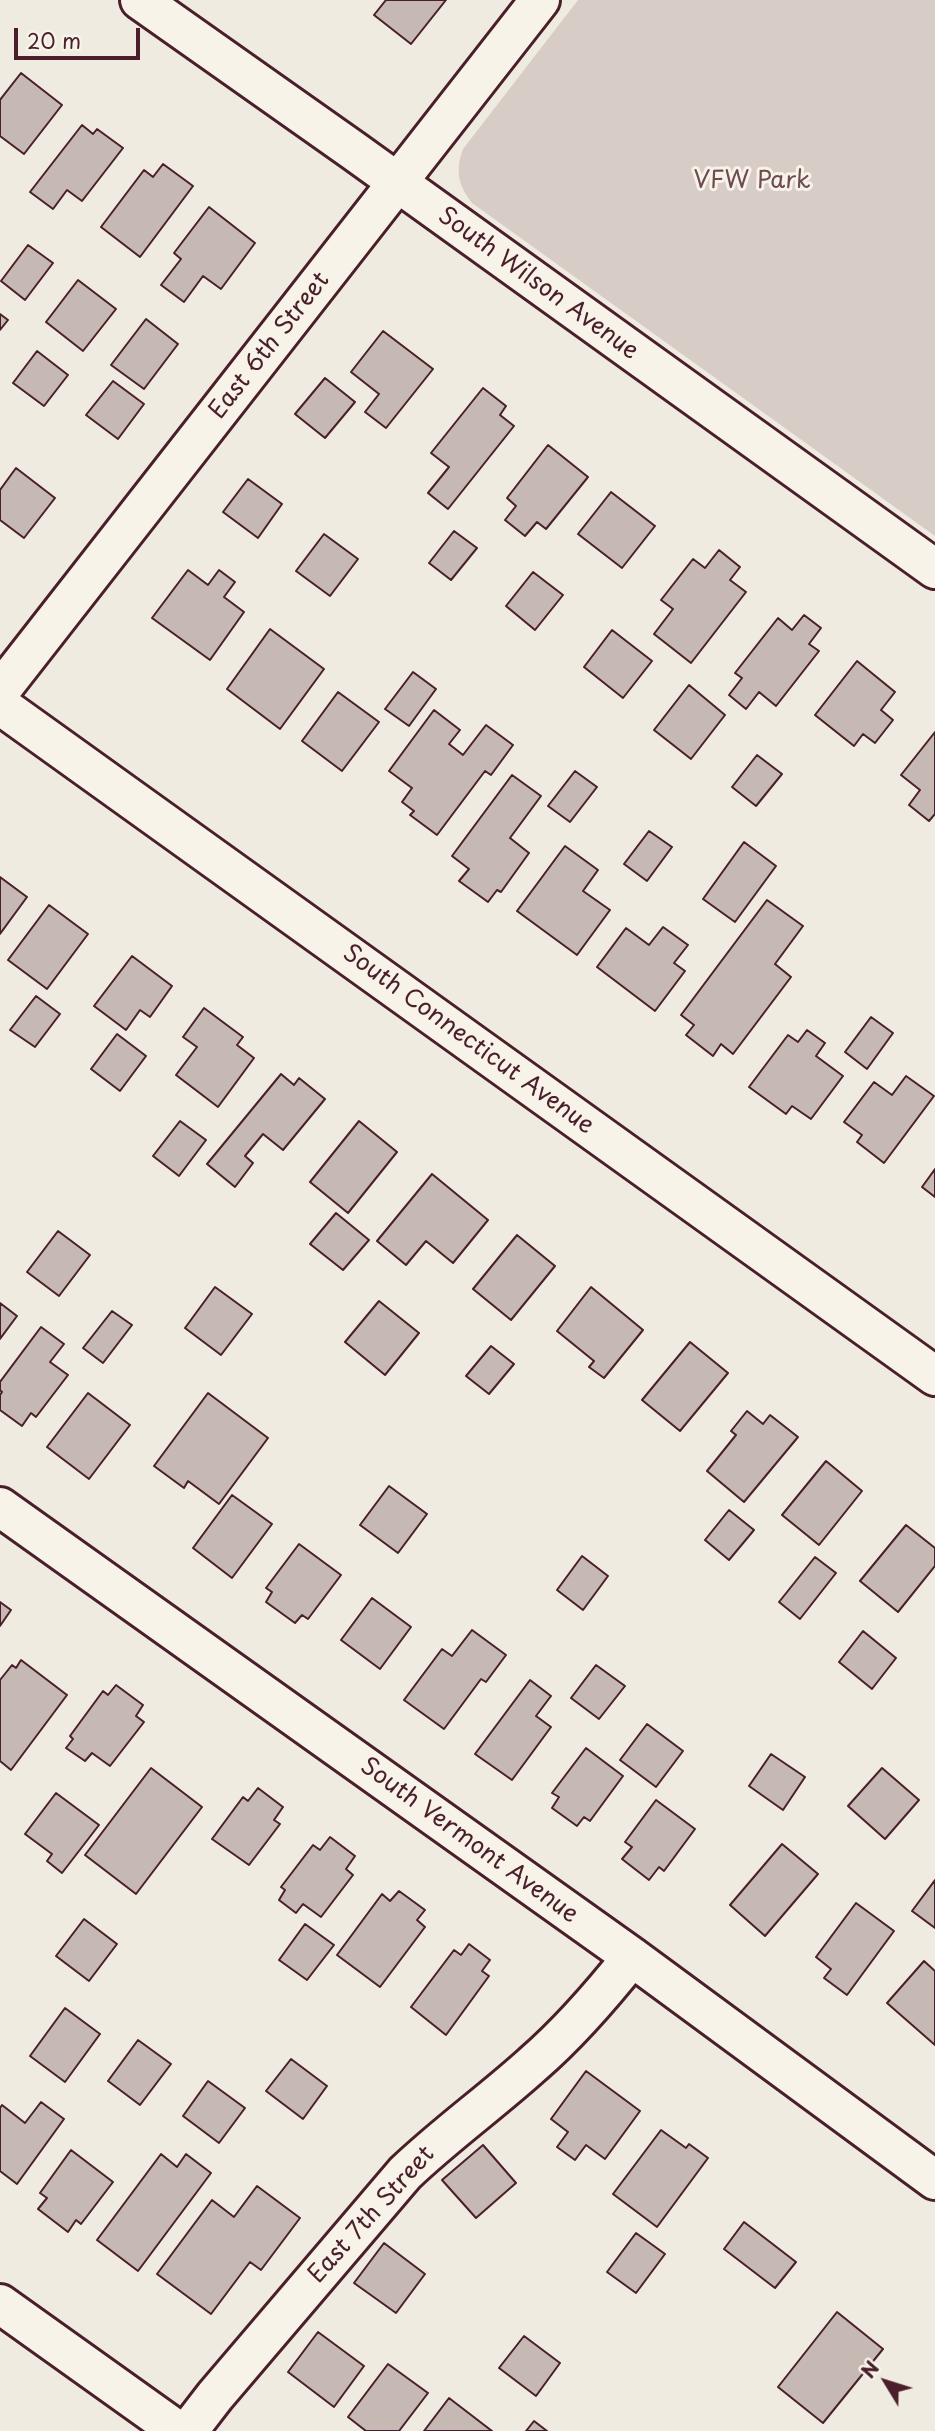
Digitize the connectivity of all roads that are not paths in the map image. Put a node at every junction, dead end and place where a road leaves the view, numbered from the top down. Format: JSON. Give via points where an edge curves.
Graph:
{"nodes":[{"id":1,"x":140,"y":0,"type":"edge"},
{"id":2,"x":540,"y":0,"type":"edge"},
{"id":3,"x":398,"y":183,"type":"junction"},
{"id":4,"x":935,"y":569,"type":"edge"},
{"id":5,"x":0,"y":691,"type":"edge"},
{"id":6,"x":0,"y":705,"type":"edge"},
{"id":7,"x":935,"y":1377,"type":"edge"},
{"id":8,"x":0,"y":1507,"type":"edge"},
{"id":9,"x":632,"y":1957,"type":"junction"},
{"id":10,"x":935,"y":2180,"type":"edge"},
{"id":11,"x":0,"y":2304,"type":"edge"},
{"id":12,"x":178,"y":2431,"type":"edge"},
{"id":13,"x":188,"y":2431,"type":"edge"}],
"edges":[{"from":1,"to":3,"type":"street","name":"South Wilson Avenue"},
{"from":2,"to":3,"type":"street","name":"East 6th Street"},
{"from":3,"to":4,"type":"street","name":"South Wilson Avenue"},
{"from":3,"to":5,"type":"street","name":"East 6th Street"},
{"from":6,"to":7,"type":"street","name":"South Connecticut Avenue"},
{"from":8,"to":9,"type":"street","name":"South Vermont Avenue"},
{"from":9,"to":10,"type":"street","name":"South Vermont Avenue"},
{"from":9,"to":13,"type":"street","name":"East 7th Street","via":[[568,2032],[405,2173]]},
{"from":11,"to":12,"type":"street"}]}
